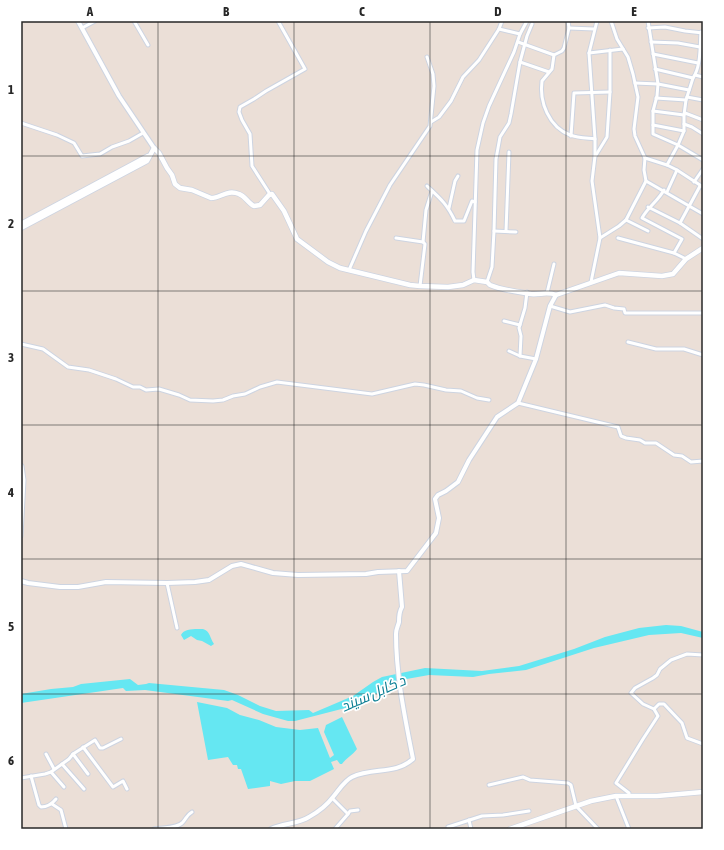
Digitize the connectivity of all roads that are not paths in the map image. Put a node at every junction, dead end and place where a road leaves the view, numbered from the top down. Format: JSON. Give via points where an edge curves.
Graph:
{"nodes":[{"id":1,"x":78,"y":21,"type":"edge"},
{"id":2,"x":94,"y":21,"type":"edge"},
{"id":3,"x":134,"y":21,"type":"edge"},
{"id":4,"x":278,"y":21,"type":"edge"},
{"id":5,"x":502,"y":21,"type":"edge"},
{"id":6,"x":568,"y":21,"type":"edge"},
{"id":7,"x":597,"y":21,"type":"edge"},
{"id":8,"x":611,"y":21,"type":"edge"},
{"id":9,"x":648,"y":21,"type":"edge"},
{"id":10,"x":526,"y":22,"type":"edge"},
{"id":11,"x":532,"y":24,"type":"dead end"},
{"id":12,"x":82,"y":28,"type":"junction"},
{"id":13,"x":569,"y":28,"type":"junction"},
{"id":14,"x":648,"y":28,"type":"junction"},
{"id":15,"x":499,"y":29,"type":"junction"},
{"id":16,"x":594,"y":29,"type":"junction"},
{"id":17,"x":702,"y":32,"type":"edge"},
{"id":18,"x":520,"y":34,"type":"junction"},
{"id":19,"x":518,"y":42,"type":"junction"},
{"id":20,"x":651,"y":42,"type":"junction"},
{"id":21,"x":525,"y":44,"type":"junction"},
{"id":22,"x":148,"y":45,"type":"dead end"},
{"id":23,"x":700,"y":47,"type":"junction"},
{"id":24,"x":623,"y":49,"type":"junction"},
{"id":25,"x":610,"y":50,"type":"junction"},
{"id":26,"x":589,"y":52,"type":"junction"},
{"id":27,"x":653,"y":54,"type":"junction"},
{"id":28,"x":554,"y":55,"type":"junction"},
{"id":29,"x":427,"y":57,"type":"dead end"},
{"id":30,"x":520,"y":62,"type":"junction"},
{"id":31,"x":698,"y":62,"type":"junction"},
{"id":32,"x":655,"y":69,"type":"junction"},
{"id":33,"x":549,"y":72,"type":"junction"},
{"id":34,"x":694,"y":76,"type":"junction"},
{"id":35,"x":703,"y":77,"type":"edge"},
{"id":36,"x":635,"y":83,"type":"junction"},
{"id":37,"x":658,"y":84,"type":"junction"},
{"id":38,"x":689,"y":90,"type":"junction"},
{"id":39,"x":592,"y":92,"type":"junction"},
{"id":40,"x":610,"y":92,"type":"junction"},
{"id":41,"x":656,"y":98,"type":"junction"},
{"id":42,"x":687,"y":98,"type":"junction"},
{"id":43,"x":703,"y":100,"type":"edge"},
{"id":44,"x":653,"y":111,"type":"junction"},
{"id":45,"x":684,"y":114,"type":"junction"},
{"id":46,"x":703,"y":120,"type":"edge"},
{"id":47,"x":431,"y":122,"type":"junction"},
{"id":48,"x":21,"y":123,"type":"edge"},
{"id":49,"x":684,"y":124,"type":"junction"},
{"id":50,"x":653,"y":125,"type":"junction"},
{"id":51,"x":684,"y":131,"type":"junction"},
{"id":52,"x":143,"y":133,"type":"junction"},
{"id":53,"x":703,"y":134,"type":"edge"},
{"id":54,"x":571,"y":136,"type":"junction"},
{"id":55,"x":595,"y":139,"type":"junction"},
{"id":56,"x":678,"y":145,"type":"junction"},
{"id":57,"x":154,"y":148,"type":"junction"},
{"id":58,"x":509,"y":152,"type":"dead end"},
{"id":59,"x":150,"y":155,"type":"junction"},
{"id":60,"x":595,"y":156,"type":"junction"},
{"id":61,"x":645,"y":158,"type":"junction"},
{"id":62,"x":703,"y":160,"type":"edge"},
{"id":63,"x":667,"y":165,"type":"junction"},
{"id":64,"x":703,"y":169,"type":"edge"},
{"id":65,"x":677,"y":170,"type":"junction"},
{"id":66,"x":458,"y":176,"type":"dead end"},
{"id":67,"x":646,"y":180,"type":"junction"},
{"id":68,"x":694,"y":182,"type":"junction"},
{"id":69,"x":427,"y":186,"type":"dead end"},
{"id":70,"x":702,"y":186,"type":"edge"},
{"id":71,"x":432,"y":191,"type":"junction"},
{"id":72,"x":666,"y":191,"type":"junction"},
{"id":73,"x":270,"y":194,"type":"junction"},
{"id":74,"x":475,"y":202,"type":"junction"},
{"id":75,"x":689,"y":205,"type":"junction"},
{"id":76,"x":648,"y":207,"type":"junction"},
{"id":77,"x":449,"y":208,"type":"junction"},
{"id":78,"x":703,"y":214,"type":"edge"},
{"id":79,"x":626,"y":220,"type":"junction"},
{"id":80,"x":680,"y":223,"type":"junction"},
{"id":81,"x":21,"y":224,"type":"edge"},
{"id":82,"x":21,"y":228,"type":"edge"},
{"id":83,"x":494,"y":231,"type":"junction"},
{"id":84,"x":506,"y":231,"type":"junction"},
{"id":85,"x":648,"y":231,"type":"dead end"},
{"id":86,"x":516,"y":232,"type":"dead end"},
{"id":87,"x":396,"y":238,"type":"dead end"},
{"id":88,"x":600,"y":238,"type":"junction"},
{"id":89,"x":618,"y":238,"type":"dead end"},
{"id":90,"x":703,"y":239,"type":"edge"},
{"id":91,"x":423,"y":242,"type":"junction"},
{"id":92,"x":703,"y":248,"type":"edge"},
{"id":93,"x":674,"y":253,"type":"junction"},
{"id":94,"x":686,"y":260,"type":"junction"},
{"id":95,"x":554,"y":264,"type":"dead end"},
{"id":96,"x":349,"y":270,"type":"junction"},
{"id":97,"x":474,"y":280,"type":"junction"},
{"id":98,"x":487,"y":282,"type":"junction"},
{"id":99,"x":591,"y":282,"type":"junction"},
{"id":100,"x":420,"y":286,"type":"junction"},
{"id":101,"x":527,"y":292,"type":"junction"},
{"id":102,"x":547,"y":293,"type":"junction"},
{"id":103,"x":556,"y":295,"type":"junction"},
{"id":104,"x":550,"y":306,"type":"junction"},
{"id":105,"x":703,"y":313,"type":"edge"},
{"id":106,"x":504,"y":321,"type":"dead end"},
{"id":107,"x":520,"y":325,"type":"junction"},
{"id":108,"x":628,"y":342,"type":"dead end"},
{"id":109,"x":21,"y":344,"type":"edge"},
{"id":110,"x":509,"y":351,"type":"dead end"},
{"id":111,"x":703,"y":355,"type":"edge"},
{"id":112,"x":520,"y":356,"type":"junction"},
{"id":113,"x":536,"y":359,"type":"junction"},
{"id":114,"x":489,"y":400,"type":"dead end"},
{"id":115,"x":518,"y":403,"type":"junction"},
{"id":116,"x":703,"y":461,"type":"edge"},
{"id":117,"x":21,"y":465,"type":"edge"},
{"id":118,"x":21,"y":536,"type":"edge"},
{"id":119,"x":399,"y":571,"type":"junction"},
{"id":120,"x":21,"y":581,"type":"edge"},
{"id":121,"x":167,"y":584,"type":"junction"},
{"id":122,"x":177,"y":628,"type":"dead end"},
{"id":123,"x":703,"y":655,"type":"edge"},
{"id":124,"x":654,"y":709,"type":"junction"},
{"id":125,"x":121,"y":739,"type":"dead end"},
{"id":126,"x":703,"y":744,"type":"edge"},
{"id":127,"x":83,"y":747,"type":"junction"},
{"id":128,"x":46,"y":754,"type":"dead end"},
{"id":129,"x":73,"y":754,"type":"junction"},
{"id":130,"x":62,"y":764,"type":"junction"},
{"id":131,"x":53,"y":770,"type":"junction"},
{"id":132,"x":88,"y":774,"type":"dead end"},
{"id":133,"x":31,"y":776,"type":"junction"},
{"id":134,"x":21,"y":778,"type":"edge"},
{"id":135,"x":489,"y":785,"type":"dead end"},
{"id":136,"x":64,"y":787,"type":"dead end"},
{"id":137,"x":84,"y":789,"type":"dead end"},
{"id":138,"x":127,"y":789,"type":"dead end"},
{"id":139,"x":703,"y":792,"type":"edge"},
{"id":140,"x":629,"y":795,"type":"junction"},
{"id":141,"x":616,"y":796,"type":"junction"},
{"id":142,"x":332,"y":798,"type":"junction"},
{"id":143,"x":56,"y":799,"type":"dead end"},
{"id":144,"x":52,"y":804,"type":"junction"},
{"id":145,"x":576,"y":806,"type":"junction"},
{"id":146,"x":358,"y":810,"type":"dead end"},
{"id":147,"x":529,"y":811,"type":"dead end"},
{"id":148,"x":192,"y":812,"type":"dead end"},
{"id":149,"x":348,"y":814,"type":"junction"},
{"id":150,"x":469,"y":820,"type":"junction"},
{"id":151,"x":174,"y":826,"type":"junction"},
{"id":152,"x":448,"y":827,"type":"dead end"},
{"id":153,"x":521,"y":827,"type":"edge"},
{"id":154,"x":66,"y":829,"type":"edge"},
{"id":155,"x":154,"y":829,"type":"edge"},
{"id":156,"x":180,"y":829,"type":"edge"},
{"id":157,"x":271,"y":829,"type":"edge"},
{"id":158,"x":336,"y":829,"type":"edge"},
{"id":159,"x":471,"y":829,"type":"edge"},
{"id":160,"x":510,"y":829,"type":"edge"},
{"id":161,"x":598,"y":829,"type":"edge"},
{"id":162,"x":629,"y":829,"type":"edge"}],
"edges":[{"from":1,"to":12,"type":"street"},
{"from":2,"to":12,"type":"street"},
{"from":3,"to":22,"type":"street"},
{"from":4,"to":73,"type":"street","via":[[305,69],[240,107],[239,112],[250,134],[252,166]]},
{"from":5,"to":15,"type":"street"},
{"from":6,"to":13,"type":"street"},
{"from":7,"to":16,"type":"street"},
{"from":8,"to":24,"type":"street"},
{"from":9,"to":14,"type":"street"},
{"from":10,"to":18,"type":"street"},
{"from":11,"to":21,"type":"street"},
{"from":12,"to":52,"type":"street","via":[[119,96]]},
{"from":13,"to":16,"type":"street"},
{"from":13,"to":28,"type":"street","via":[[564,48]]},
{"from":14,"to":17,"type":"street","via":[[665,27]]},
{"from":14,"to":20,"type":"street"},
{"from":15,"to":18,"type":"street"},
{"from":15,"to":47,"type":"street","via":[[479,60],[463,77],[446,108]]},
{"from":16,"to":26,"type":"street"},
{"from":17,"to":23,"type":"street"},
{"from":18,"to":19,"type":"street"},
{"from":19,"to":21,"type":"street"},
{"from":19,"to":74,"type":"street","via":[[483,123],[476,156]]},
{"from":20,"to":23,"type":"street"},
{"from":20,"to":27,"type":"street"},
{"from":21,"to":28,"type":"street"},
{"from":21,"to":30,"type":"street"},
{"from":23,"to":31,"type":"street"},
{"from":24,"to":25,"type":"street"},
{"from":24,"to":36,"type":"street","via":[[628,57]]},
{"from":25,"to":26,"type":"street"},
{"from":25,"to":40,"type":"street"},
{"from":26,"to":39,"type":"street"},
{"from":27,"to":31,"type":"street"},
{"from":27,"to":32,"type":"street"},
{"from":28,"to":33,"type":"street","via":[[552,69]]},
{"from":29,"to":47,"type":"street","via":[[434,86]]},
{"from":30,"to":33,"type":"street"},
{"from":30,"to":83,"type":"street","via":[[509,123],[500,138],[496,158]]},
{"from":31,"to":34,"type":"street"},
{"from":32,"to":34,"type":"street"},
{"from":32,"to":37,"type":"street"},
{"from":33,"to":54,"type":"street","via":[[541,87],[545,111],[557,127]]},
{"from":34,"to":35,"type":"street"},
{"from":34,"to":38,"type":"street"},
{"from":36,"to":37,"type":"street"},
{"from":36,"to":61,"type":"street","via":[[638,97],[634,129]]},
{"from":37,"to":38,"type":"street"},
{"from":37,"to":41,"type":"street"},
{"from":38,"to":42,"type":"street"},
{"from":39,"to":40,"type":"street"},
{"from":39,"to":54,"type":"street","via":[[574,93]]},
{"from":39,"to":55,"type":"street"},
{"from":40,"to":60,"type":"street","via":[[607,137]]},
{"from":41,"to":42,"type":"street"},
{"from":41,"to":44,"type":"street"},
{"from":42,"to":43,"type":"street"},
{"from":42,"to":45,"type":"street"},
{"from":44,"to":45,"type":"street"},
{"from":44,"to":50,"type":"street"},
{"from":45,"to":46,"type":"street"},
{"from":45,"to":49,"type":"street"},
{"from":47,"to":96,"type":"street","via":[[390,185]]},
{"from":48,"to":52,"type":"street","via":[[74,143],[82,156],[100,154]]},
{"from":49,"to":51,"type":"street"},
{"from":49,"to":53,"type":"street"},
{"from":50,"to":51,"type":"street"},
{"from":50,"to":56,"type":"street","via":[[653,134]]},
{"from":51,"to":56,"type":"street"},
{"from":52,"to":57,"type":"street"},
{"from":54,"to":55,"type":"street"},
{"from":55,"to":60,"type":"street"},
{"from":56,"to":62,"type":"street"},
{"from":56,"to":63,"type":"street"},
{"from":57,"to":59,"type":"main road"},
{"from":57,"to":73,"type":"main road","via":[[175,184],[180,188],[211,198],[236,193],[254,206],[260,205]]},
{"from":58,"to":84,"type":"street"},
{"from":59,"to":81,"type":"main road"},
{"from":59,"to":82,"type":"main road","via":[[146,161]]},
{"from":60,"to":88,"type":"street","via":[[592,181]]},
{"from":61,"to":63,"type":"street"},
{"from":61,"to":67,"type":"street"},
{"from":63,"to":65,"type":"street"},
{"from":64,"to":68,"type":"street"},
{"from":65,"to":68,"type":"street"},
{"from":65,"to":72,"type":"street"},
{"from":66,"to":77,"type":"street"},
{"from":67,"to":72,"type":"street"},
{"from":67,"to":79,"type":"street"},
{"from":68,"to":70,"type":"street"},
{"from":69,"to":71,"type":"street"},
{"from":70,"to":75,"type":"street"},
{"from":71,"to":77,"type":"street"},
{"from":71,"to":91,"type":"street","via":[[426,210]]},
{"from":72,"to":75,"type":"street"},
{"from":72,"to":76,"type":"street"},
{"from":73,"to":96,"type":"main road","via":[[277,199],[297,239],[328,262]]},
{"from":74,"to":77,"type":"street","via":[[472,201],[464,221],[455,221]]},
{"from":74,"to":97,"type":"street"},
{"from":75,"to":78,"type":"street"},
{"from":75,"to":80,"type":"street"},
{"from":76,"to":80,"type":"street"},
{"from":76,"to":93,"type":"street","via":[[642,218],[682,240]]},
{"from":79,"to":85,"type":"street"},
{"from":79,"to":88,"type":"street"},
{"from":80,"to":90,"type":"street"},
{"from":83,"to":84,"type":"street"},
{"from":83,"to":98,"type":"street","via":[[492,268]]},
{"from":84,"to":86,"type":"street"},
{"from":87,"to":91,"type":"street"},
{"from":88,"to":99,"type":"street"},
{"from":89,"to":93,"type":"street"},
{"from":91,"to":100,"type":"street","via":[[425,244]]},
{"from":92,"to":94,"type":"main road"},
{"from":93,"to":94,"type":"street"},
{"from":94,"to":99,"type":"main road","via":[[673,274],[662,276],[618,273]]},
{"from":95,"to":102,"type":"street"},
{"from":96,"to":100,"type":"main road"},
{"from":97,"to":98,"type":"main road"},
{"from":97,"to":100,"type":"main road","via":[[448,287]]},
{"from":98,"to":101,"type":"main road","via":[[494,287]]},
{"from":99,"to":103,"type":"main road"},
{"from":101,"to":102,"type":"main road"},
{"from":101,"to":107,"type":"street"},
{"from":102,"to":103,"type":"main road"},
{"from":103,"to":104,"type":"street"},
{"from":104,"to":105,"type":"street","via":[[570,312],[605,305],[624,309],[628,313]]},
{"from":104,"to":113,"type":"street"},
{"from":106,"to":107,"type":"street"},
{"from":107,"to":112,"type":"street"},
{"from":108,"to":111,"type":"street","via":[[656,349],[684,349]]},
{"from":109,"to":114,"type":"street","via":[[43,349],[68,367],[89,370],[133,387],[159,389],[190,400],[223,400],[277,382],[372,394],[415,384],[461,391]]},
{"from":110,"to":112,"type":"street"},
{"from":112,"to":113,"type":"street"},
{"from":113,"to":115,"type":"street"},
{"from":115,"to":116,"type":"street","via":[[618,427],[622,436],[626,438],[656,443],[691,462]]},
{"from":115,"to":119,"type":"street","via":[[496,417],[458,482],[435,499],[439,518],[436,533],[409,569]]},
{"from":117,"to":118,"type":"street","via":[[24,480]]},
{"from":119,"to":121,"type":"street","via":[[298,575],[273,573],[241,564],[202,582]]},
{"from":119,"to":142,"type":"street","via":[[402,607],[396,631],[400,683],[412,758],[406,765],[397,769],[369,771],[351,777]]},
{"from":120,"to":121,"type":"street","via":[[60,587],[106,582]]},
{"from":121,"to":122,"type":"street"},
{"from":123,"to":124,"type":"street","via":[[687,654],[675,658],[653,678],[635,688],[631,693],[643,704]]},
{"from":124,"to":126,"type":"street","via":[[659,704],[664,704],[682,723],[687,738]]},
{"from":124,"to":140,"type":"street","via":[[658,716],[616,783]]},
{"from":125,"to":127,"type":"street","via":[[103,748],[100,748],[95,740]]},
{"from":127,"to":129,"type":"street"},
{"from":127,"to":138,"type":"street","via":[[112,787],[123,781]]},
{"from":128,"to":131,"type":"street"},
{"from":129,"to":130,"type":"street"},
{"from":129,"to":132,"type":"street"},
{"from":130,"to":131,"type":"street"},
{"from":130,"to":137,"type":"street"},
{"from":131,"to":133,"type":"street"},
{"from":131,"to":136,"type":"street"},
{"from":133,"to":134,"type":"street"},
{"from":133,"to":144,"type":"street","via":[[39,805],[45,807]]},
{"from":135,"to":145,"type":"street","via":[[522,777],[568,783]]},
{"from":139,"to":140,"type":"main road","via":[[657,796]]},
{"from":140,"to":141,"type":"main road"},
{"from":141,"to":145,"type":"main road"},
{"from":141,"to":162,"type":"street"},
{"from":142,"to":149,"type":"street"},
{"from":142,"to":157,"type":"street","via":[[308,818]]},
{"from":143,"to":144,"type":"street"},
{"from":144,"to":154,"type":"street","via":[[61,810]]},
{"from":145,"to":153,"type":"main road"},
{"from":145,"to":161,"type":"street"},
{"from":146,"to":149,"type":"street"},
{"from":147,"to":150,"type":"street","via":[[482,816]]},
{"from":148,"to":151,"type":"street","via":[[183,822]]},
{"from":149,"to":158,"type":"street"},
{"from":150,"to":152,"type":"street"},
{"from":150,"to":159,"type":"street"},
{"from":151,"to":155,"type":"street"},
{"from":151,"to":156,"type":"street"},
{"from":153,"to":160,"type":"main road"}]}
